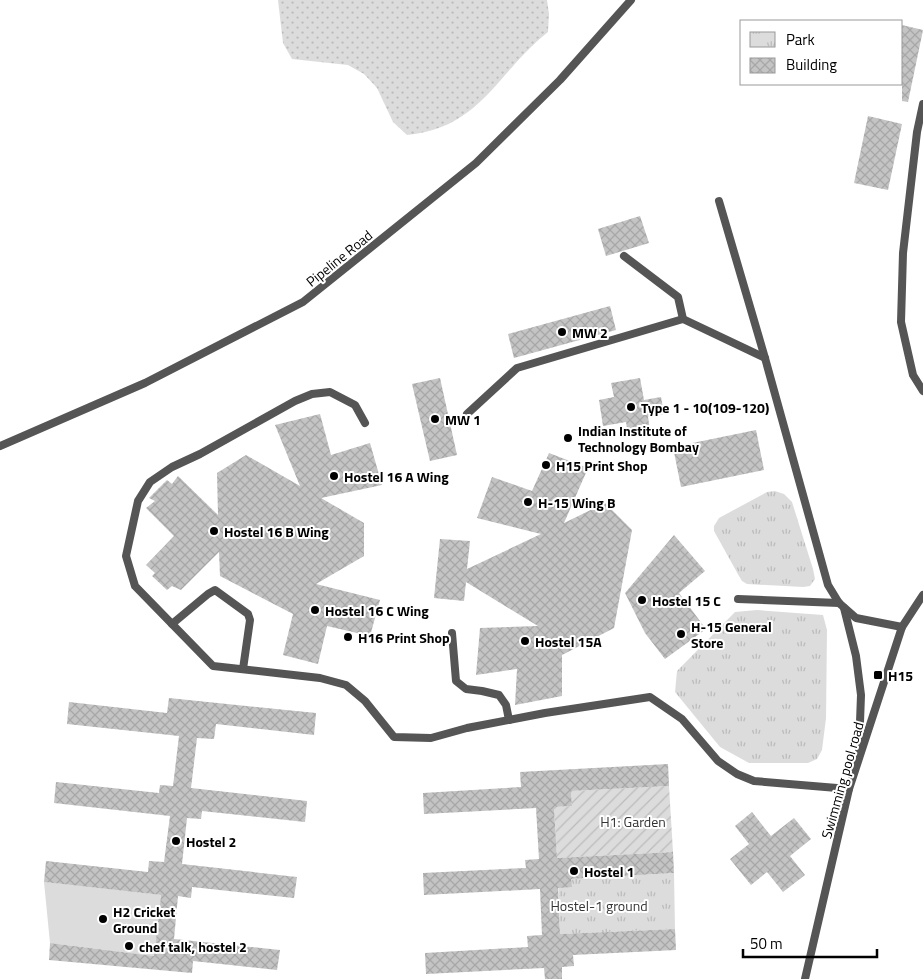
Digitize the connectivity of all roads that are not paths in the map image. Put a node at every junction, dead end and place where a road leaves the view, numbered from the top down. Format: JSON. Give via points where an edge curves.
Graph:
{"nodes":[{"id":1,"x":631,"y":0,"type":"edge"},
{"id":2,"x":923,"y":104,"type":"edge"},
{"id":3,"x":719,"y":201,"type":"dead end"},
{"id":4,"x":624,"y":256,"type":"dead end"},
{"id":5,"x":683,"y":319,"type":"junction"},
{"id":6,"x":765,"y":358,"type":"junction"},
{"id":7,"x":923,"y":391,"type":"edge"},
{"id":8,"x":467,"y":414,"type":"dead end"},
{"id":9,"x":365,"y":423,"type":"dead end"},
{"id":10,"x":0,"y":446,"type":"edge"},
{"id":11,"x":923,"y":595,"type":"edge"},
{"id":12,"x":738,"y":599,"type":"dead end"},
{"id":13,"x":841,"y":606,"type":"junction"},
{"id":14,"x":172,"y":624,"type":"junction"},
{"id":15,"x":902,"y":627,"type":"junction"},
{"id":16,"x":452,"y":633,"type":"dead end"},
{"id":17,"x":243,"y":669,"type":"junction"},
{"id":18,"x":509,"y":720,"type":"junction"},
{"id":19,"x":859,"y":759,"type":"junction"},
{"id":20,"x":849,"y":789,"type":"junction"},
{"id":21,"x":805,"y":979,"type":"edge"}],
"edges":[{"from":1,"to":10,"type":"lane","name":"Pipeline Road","via":[[560,80],[476,162],[303,302],[145,384]]},
{"from":2,"to":7,"type":"lane","via":[[903,253],[901,322],[913,375]]},
{"from":3,"to":6,"type":"lane"},
{"from":4,"to":5,"type":"lane","via":[[678,297]]},
{"from":5,"to":6,"type":"lane"},
{"from":5,"to":8,"type":"lane","via":[[517,368]]},
{"from":6,"to":13,"type":"lane","via":[[828,585]]},
{"from":9,"to":14,"type":"lane","via":[[355,405],[330,392],[312,394],[172,467],[150,482],[138,501],[126,556],[135,586]]},
{"from":11,"to":15,"type":"lane","name":"Swimming pool road"},
{"from":12,"to":13,"type":"lane"},
{"from":13,"to":15,"type":"lane","via":[[856,618]]},
{"from":13,"to":19,"type":"lane","via":[[856,656],[861,694]]},
{"from":14,"to":17,"type":"lane","via":[[213,666]]},
{"from":14,"to":17,"type":"lane","via":[[215,590],[248,614],[250,620]]},
{"from":15,"to":19,"type":"lane","name":"Swimming pool road"},
{"from":16,"to":18,"type":"lane","via":[[456,682],[466,690],[499,695],[506,705]]},
{"from":17,"to":18,"type":"lane","via":[[320,678],[346,685],[365,701],[394,737],[431,738]]},
{"from":18,"to":20,"type":"lane","via":[[650,698],[682,719],[718,761],[737,774],[754,781]]},
{"from":19,"to":20,"type":"lane","name":"Swimming pool road"},
{"from":20,"to":21,"type":"lane","name":"Swimming pool road"}]}
